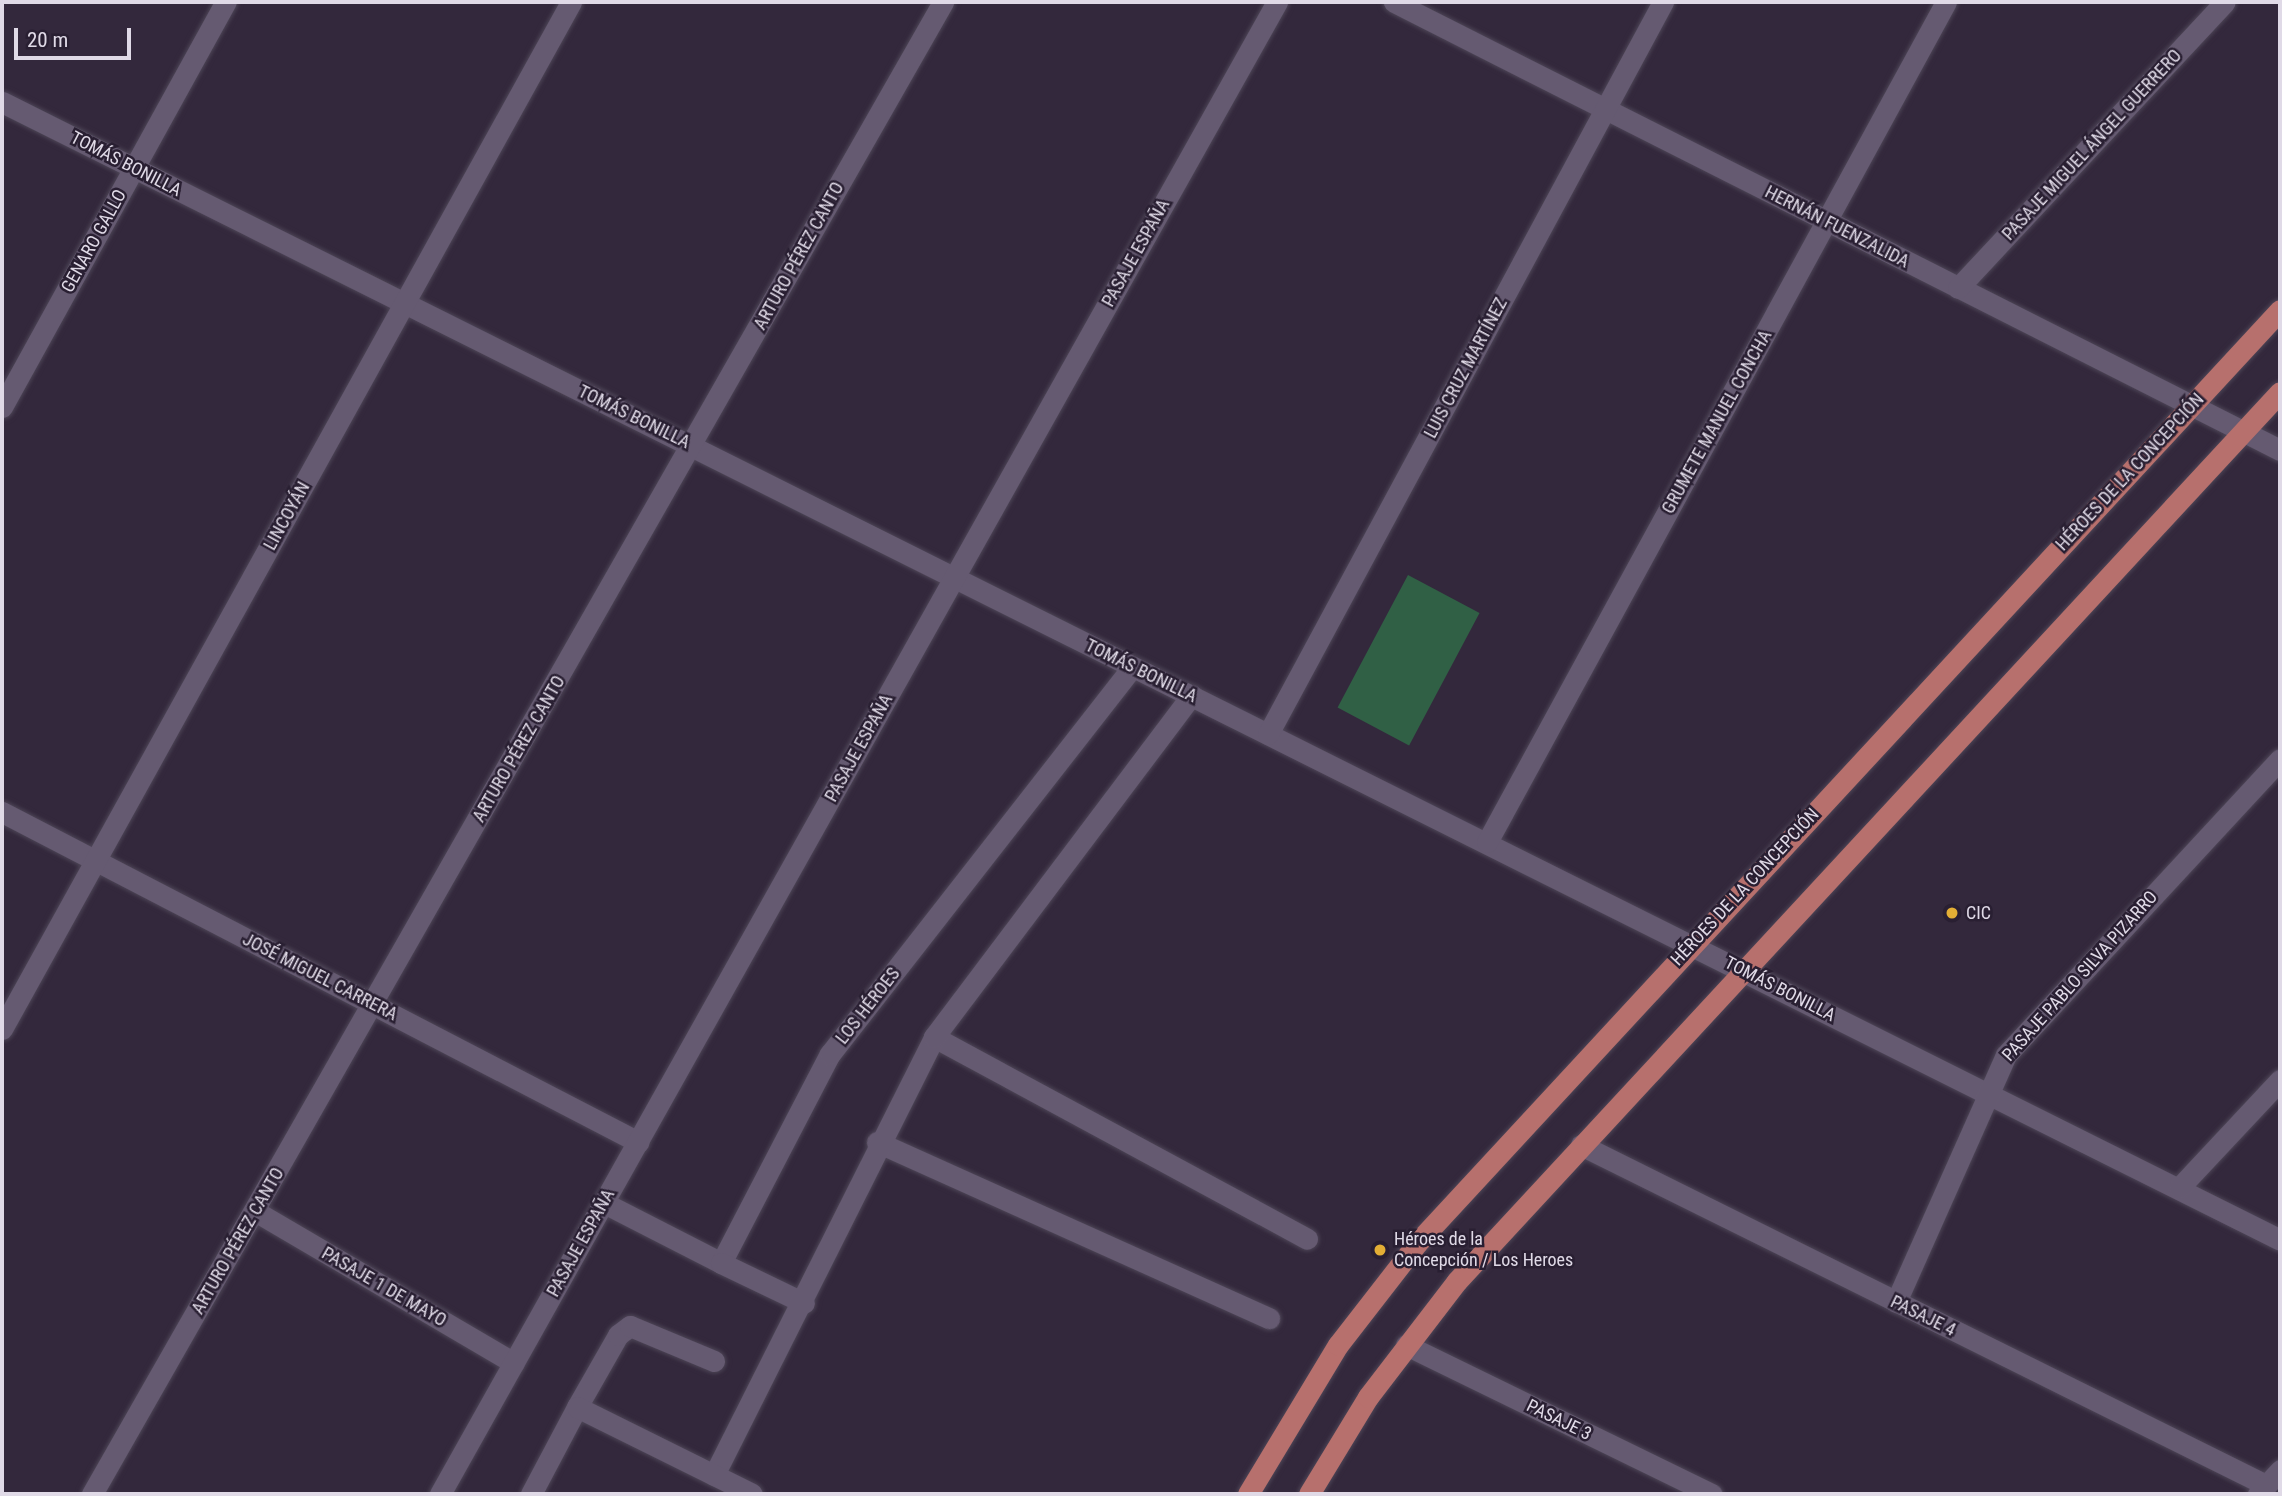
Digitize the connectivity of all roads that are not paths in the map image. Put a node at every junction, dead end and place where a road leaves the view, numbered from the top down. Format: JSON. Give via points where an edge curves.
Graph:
{"nodes":[{"id":1,"x":226,"y":2,"type":"edge"},
{"id":2,"x":571,"y":2,"type":"edge"},
{"id":3,"x":943,"y":2,"type":"edge"},
{"id":4,"x":1277,"y":2,"type":"edge"},
{"id":5,"x":1394,"y":2,"type":"edge"},
{"id":6,"x":1663,"y":2,"type":"edge"},
{"id":7,"x":1946,"y":2,"type":"edge"},
{"id":8,"x":2225,"y":2,"type":"edge"},
{"id":9,"x":2,"y":102,"type":"edge"},
{"id":10,"x":1605,"y":111,"type":"junction"},
{"id":11,"x":134,"y":168,"type":"junction"},
{"id":12,"x":1826,"y":222,"type":"junction"},
{"id":13,"x":1958,"y":288,"type":"junction"},
{"id":14,"x":404,"y":303,"type":"junction"},
{"id":15,"x":2280,"y":310,"type":"edge"},
{"id":16,"x":2280,"y":392,"type":"edge"},
{"id":17,"x":2192,"y":406,"type":"junction"},
{"id":18,"x":2,"y":407,"type":"edge"},
{"id":19,"x":2243,"y":432,"type":"junction"},
{"id":20,"x":692,"y":446,"type":"junction"},
{"id":21,"x":2280,"y":450,"type":"edge"},
{"id":22,"x":954,"y":577,"type":"junction"},
{"id":23,"x":1132,"y":667,"type":"junction"},
{"id":24,"x":1192,"y":695,"type":"junction"},
{"id":25,"x":1268,"y":734,"type":"junction"},
{"id":26,"x":2280,"y":759,"type":"edge"},
{"id":27,"x":2,"y":812,"type":"edge"},
{"id":28,"x":1487,"y":842,"type":"junction"},
{"id":29,"x":96,"y":861,"type":"junction"},
{"id":30,"x":1692,"y":945,"type":"junction"},
{"id":31,"x":1744,"y":969,"type":"junction"},
{"id":32,"x":373,"y":1005,"type":"junction"},
{"id":33,"x":2,"y":1029,"type":"edge"},
{"id":34,"x":934,"y":1037,"type":"junction"},
{"id":35,"x":2280,"y":1080,"type":"edge"},
{"id":36,"x":1987,"y":1093,"type":"junction"},
{"id":37,"x":638,"y":1142,"type":"junction"},
{"id":38,"x":877,"y":1142,"type":"junction"},
{"id":39,"x":1581,"y":1145,"type":"junction"},
{"id":40,"x":2179,"y":1188,"type":"junction"},
{"id":41,"x":604,"y":1203,"type":"junction"},
{"id":42,"x":254,"y":1211,"type":"junction"},
{"id":43,"x":1307,"y":1239,"type":"dead end"},
{"id":44,"x":2280,"y":1240,"type":"edge"},
{"id":45,"x":721,"y":1263,"type":"junction"},
{"id":46,"x":1896,"y":1302,"type":"junction"},
{"id":47,"x":804,"y":1303,"type":"junction"},
{"id":48,"x":1269,"y":1318,"type":"dead end"},
{"id":49,"x":1406,"y":1345,"type":"junction"},
{"id":50,"x":714,"y":1361,"type":"dead end"},
{"id":51,"x":514,"y":1363,"type":"junction"},
{"id":52,"x":578,"y":1407,"type":"junction"},
{"id":53,"x":714,"y":1475,"type":"junction"},
{"id":54,"x":2268,"y":1483,"type":"edge"},
{"id":55,"x":92,"y":1494,"type":"edge"},
{"id":56,"x":440,"y":1494,"type":"edge"},
{"id":57,"x":531,"y":1494,"type":"edge"},
{"id":58,"x":752,"y":1494,"type":"edge"},
{"id":59,"x":1248,"y":1494,"type":"edge"},
{"id":60,"x":1309,"y":1494,"type":"edge"},
{"id":61,"x":1713,"y":1494,"type":"edge"}],
"edges":[{"from":1,"to":11,"type":"street","name":"GENARO GALLO"},
{"from":2,"to":14,"type":"street","name":"LINCOYÁN"},
{"from":3,"to":20,"type":"street","name":"ARTURO PÉREZ CANTO"},
{"from":4,"to":22,"type":"street","name":"PASAJE ESPAÑA"},
{"from":5,"to":10,"type":"street","name":"HERNÁN FUENZALIDA"},
{"from":6,"to":10,"type":"street","name":"LUIS CRUZ MARTÍNEZ"},
{"from":7,"to":12,"type":"street","name":"GRUMETE MANUEL CONCHA"},
{"from":8,"to":13,"type":"street","name":"PASAJE MIGUEL ÁNGEL GUERRERO"},
{"from":9,"to":11,"type":"street","name":"TOMÁS BONILLA"},
{"from":10,"to":12,"type":"street","name":"HERNÁN FUENZALIDA"},
{"from":10,"to":25,"type":"street","name":"LUIS CRUZ MARTÍNEZ"},
{"from":11,"to":14,"type":"street","name":"TOMÁS BONILLA"},
{"from":11,"to":18,"type":"street","name":"GENARO GALLO"},
{"from":12,"to":13,"type":"street","name":"HERNÁN FUENZALIDA"},
{"from":12,"to":28,"type":"street","name":"GRUMETE MANUEL CONCHA"},
{"from":13,"to":17,"type":"street","name":"HERNÁN FUENZALIDA"},
{"from":14,"to":20,"type":"street","name":"TOMÁS BONILLA"},
{"from":14,"to":29,"type":"street","name":"LINCOYÁN"},
{"from":15,"to":17,"type":"main road","name":"HÉROES DE LA CONCEPCIÓN"},
{"from":16,"to":19,"type":"main road"},
{"from":17,"to":19,"type":"street","name":"HERNÁN FUENZALIDA"},
{"from":17,"to":30,"type":"main road","name":"HÉROES DE LA CONCEPCIÓN"},
{"from":19,"to":21,"type":"street","name":"HERNÁN FUENZALIDA"},
{"from":19,"to":31,"type":"main road"},
{"from":20,"to":22,"type":"street","name":"TOMÁS BONILLA"},
{"from":20,"to":32,"type":"street","name":"ARTURO PÉREZ CANTO"},
{"from":22,"to":23,"type":"street","name":"TOMÁS BONILLA"},
{"from":22,"to":37,"type":"street","name":"PASAJE ESPAÑA"},
{"from":23,"to":24,"type":"street","name":"TOMÁS BONILLA"},
{"from":23,"to":45,"type":"street","name":"LOS HÉROES","via":[[830,1054]]},
{"from":24,"to":25,"type":"street","name":"TOMÁS BONILLA"},
{"from":24,"to":34,"type":"street"},
{"from":25,"to":28,"type":"street","name":"TOMÁS BONILLA"},
{"from":26,"to":36,"type":"street","name":"PASAJE PABLO SILVA PIZARRO","via":[[2014,1045]]},
{"from":27,"to":29,"type":"street","name":"JOSÉ MIGUEL CARRERA"},
{"from":28,"to":30,"type":"street","name":"TOMÁS BONILLA"},
{"from":29,"to":32,"type":"street","name":"JOSÉ MIGUEL CARRERA"},
{"from":29,"to":33,"type":"street","name":"LINCOYÁN"},
{"from":30,"to":31,"type":"street","name":"TOMÁS BONILLA"},
{"from":30,"to":59,"type":"main road","name":"HÉROES DE LA CONCEPCIÓN","via":[[1385,1282],[1303,1397]]},
{"from":31,"to":36,"type":"street","name":"TOMÁS BONILLA"},
{"from":31,"to":39,"type":"main road"},
{"from":32,"to":37,"type":"street","name":"JOSÉ MIGUEL CARRERA"},
{"from":32,"to":42,"type":"street","name":"ARTURO PÉREZ CANTO"},
{"from":34,"to":38,"type":"street"},
{"from":34,"to":43,"type":"street"},
{"from":35,"to":40,"type":"street"},
{"from":36,"to":40,"type":"street","name":"TOMÁS BONILLA"},
{"from":36,"to":46,"type":"street","name":"PASAJE PABLO SILVA PIZARRO"},
{"from":37,"to":41,"type":"street","name":"PASAJE ESPAÑA"},
{"from":38,"to":47,"type":"street"},
{"from":38,"to":48,"type":"street"},
{"from":39,"to":46,"type":"street","name":"PASAJE 4"},
{"from":39,"to":49,"type":"main road"},
{"from":40,"to":44,"type":"street","name":"TOMÁS BONILLA"},
{"from":41,"to":45,"type":"street"},
{"from":41,"to":51,"type":"street","name":"PASAJE ESPAÑA"},
{"from":42,"to":51,"type":"street","name":"PASAJE 1 DE MAYO"},
{"from":42,"to":55,"type":"street","name":"ARTURO PÉREZ CANTO"},
{"from":45,"to":47,"type":"street"},
{"from":46,"to":54,"type":"street","name":"PASAJE 4"},
{"from":47,"to":53,"type":"street"},
{"from":49,"to":60,"type":"main road"},
{"from":49,"to":61,"type":"street","name":"PASAJE 3"},
{"from":50,"to":52,"type":"street","via":[[630,1326],[618,1335]]},
{"from":51,"to":56,"type":"street","name":"PASAJE ESPAÑA"},
{"from":52,"to":53,"type":"street"},
{"from":52,"to":57,"type":"street"},
{"from":53,"to":58,"type":"street"}]}
